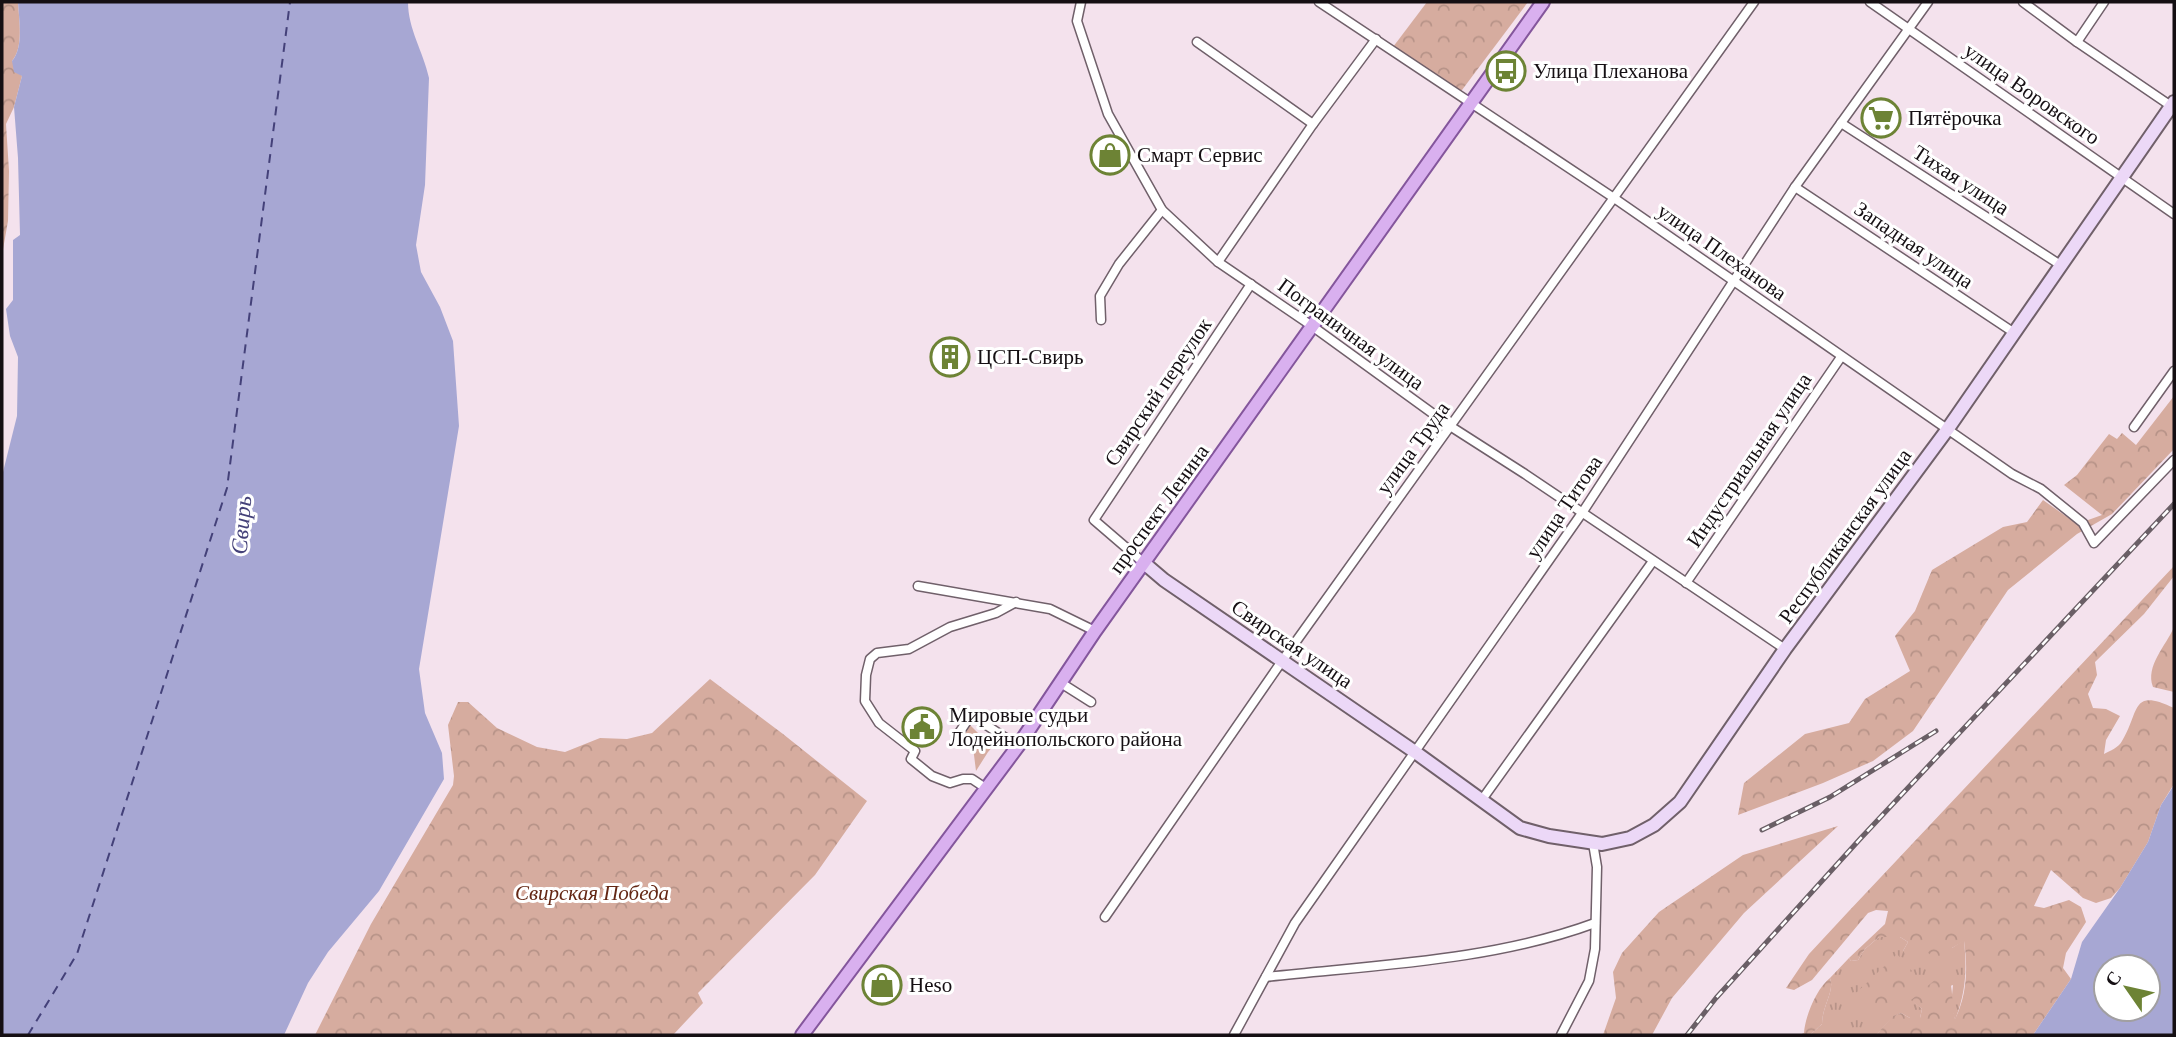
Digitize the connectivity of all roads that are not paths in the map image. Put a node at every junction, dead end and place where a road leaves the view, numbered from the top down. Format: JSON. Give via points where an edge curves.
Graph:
{"nodes":[{"id":1,"x":1081,"y":2,"type":"edge"},
{"id":2,"x":1319,"y":2,"type":"edge"},
{"id":3,"x":1543,"y":2,"type":"edge"},
{"id":4,"x":1754,"y":2,"type":"edge"},
{"id":5,"x":1870,"y":2,"type":"edge"},
{"id":6,"x":1928,"y":2,"type":"edge"},
{"id":7,"x":2023,"y":2,"type":"edge"},
{"id":8,"x":2104,"y":2,"type":"edge"},
{"id":9,"x":1909,"y":29,"type":"junction"},
{"id":10,"x":1376,"y":39,"type":"junction"},
{"id":11,"x":1197,"y":42,"type":"dead end"},
{"id":12,"x":2077,"y":42,"type":"junction"},
{"id":13,"x":1470,"y":102,"type":"junction"},
{"id":14,"x":2173,"y":104,"type":"edge"},
{"id":15,"x":1841,"y":123,"type":"junction"},
{"id":16,"x":1313,"y":124,"type":"junction"},
{"id":17,"x":2122,"y":178,"type":"junction"},
{"id":18,"x":1796,"y":187,"type":"junction"},
{"id":19,"x":1614,"y":198,"type":"junction"},
{"id":20,"x":1162,"y":210,"type":"junction"},
{"id":21,"x":2174,"y":214,"type":"edge"},
{"id":22,"x":1218,"y":262,"type":"junction"},
{"id":23,"x":2062,"y":266,"type":"junction"},
{"id":24,"x":1734,"y":280,"type":"junction"},
{"id":25,"x":1251,"y":284,"type":"junction"},
{"id":26,"x":1101,"y":320,"type":"dead end"},
{"id":27,"x":1312,"y":326,"type":"junction"},
{"id":28,"x":2013,"y":332,"type":"junction"},
{"id":29,"x":1840,"y":357,"type":"junction"},
{"id":30,"x":2174,"y":371,"type":"edge"},
{"id":31,"x":1450,"y":426,"type":"junction"},
{"id":32,"x":2134,"y":427,"type":"dead end"},
{"id":33,"x":1947,"y":430,"type":"junction"},
{"id":34,"x":2174,"y":460,"type":"edge"},
{"id":35,"x":1582,"y":513,"type":"junction"},
{"id":36,"x":1094,"y":520,"type":"joint"},
{"id":37,"x":1653,"y":561,"type":"junction"},
{"id":38,"x":1144,"y":563,"type":"junction"},
{"id":39,"x":1686,"y":583,"type":"junction"},
{"id":40,"x":918,"y":586,"type":"dead end"},
{"id":41,"x":1016,"y":602,"type":"junction"},
{"id":42,"x":1095,"y":631,"type":"junction"},
{"id":43,"x":1785,"y":649,"type":"junction"},
{"id":44,"x":1282,"y":661,"type":"junction"},
{"id":45,"x":1062,"y":683,"type":"junction"},
{"id":46,"x":1091,"y":702,"type":"dead end"},
{"id":47,"x":959,"y":733,"type":"dead end"},
{"id":48,"x":1018,"y":747,"type":"junction"},
{"id":49,"x":1415,"y":752,"type":"junction"},
{"id":50,"x":987,"y":789,"type":"junction"},
{"id":51,"x":1476,"y":798,"type":"junction"},
{"id":52,"x":1592,"y":843,"type":"junction"},
{"id":53,"x":1105,"y":918,"type":"dead end"},
{"id":54,"x":1595,"y":923,"type":"junction"},
{"id":55,"x":1266,"y":977,"type":"junction"},
{"id":56,"x":802,"y":1035,"type":"edge"},
{"id":57,"x":1234,"y":1035,"type":"edge"},
{"id":58,"x":1561,"y":1035,"type":"edge"}],
"edges":[{"from":1,"to":20,"type":"street","name":"Пограничная улица","via":[[1077,21],[1108,114]]},
{"from":2,"to":10,"type":"street","name":"улица Плеханова"},
{"from":3,"to":13,"type":"main road","name":"проспект Ленина"},
{"from":4,"to":19,"type":"street","name":"улица Труда"},
{"from":5,"to":9,"type":"street","name":"улица Воровского"},
{"from":6,"to":9,"type":"street","name":"улица Титова"},
{"from":7,"to":12,"type":"street"},
{"from":8,"to":12,"type":"street"},
{"from":9,"to":15,"type":"street","name":"улица Титова"},
{"from":9,"to":17,"type":"street","name":"улица Воровского"},
{"from":10,"to":13,"type":"street","name":"улица Плеханова"},
{"from":10,"to":16,"type":"street"},
{"from":11,"to":16,"type":"street"},
{"from":12,"to":14,"type":"street"},
{"from":13,"to":19,"type":"street","name":"улица Плеханова"},
{"from":13,"to":27,"type":"main road","name":"проспект Ленина"},
{"from":14,"to":17,"type":"street","name":"Республиканская улица"},
{"from":15,"to":18,"type":"street","name":"улица Титова"},
{"from":15,"to":23,"type":"street","name":"Тихая улица"},
{"from":16,"to":22,"type":"street"},
{"from":17,"to":21,"type":"street","name":"улица Воровского"},
{"from":17,"to":23,"type":"street","name":"Республиканская улица"},
{"from":18,"to":24,"type":"street","name":"улица Титова"},
{"from":18,"to":28,"type":"street","name":"Западная улица"},
{"from":19,"to":24,"type":"street","name":"улица Плеханова"},
{"from":19,"to":31,"type":"street","name":"улица Труда"},
{"from":20,"to":22,"type":"street","name":"Пограничная улица"},
{"from":20,"to":26,"type":"street","via":[[1100,296]]},
{"from":22,"to":25,"type":"street","name":"Пограничная улица"},
{"from":23,"to":28,"type":"street","name":"Республиканская улица"},
{"from":24,"to":29,"type":"street","name":"улица Плеханова"},
{"from":24,"to":35,"type":"street","name":"улица Титова"},
{"from":25,"to":27,"type":"street","name":"Пограничная улица"},
{"from":25,"to":36,"type":"street","name":"Свирский переулок"},
{"from":27,"to":31,"type":"street","name":"Пограничная улица"},
{"from":27,"to":38,"type":"main road","name":"проспект Ленина"},
{"from":28,"to":33,"type":"street","name":"Республиканская улица"},
{"from":29,"to":33,"type":"street","name":"улица Плеханова"},
{"from":29,"to":39,"type":"street","name":"Индустриальная улица"},
{"from":30,"to":32,"type":"street"},
{"from":31,"to":35,"type":"street","name":"Пограничная улица"},
{"from":31,"to":44,"type":"street","name":"улица Труда"},
{"from":33,"to":34,"type":"street","name":"улица Плеханова","via":[[2041,489],[2083,523],[2094,543]]},
{"from":33,"to":43,"type":"street","name":"Республиканская улица"},
{"from":35,"to":37,"type":"street","name":"Пограничная улица"},
{"from":35,"to":49,"type":"street","name":"улица Титова"},
{"from":36,"to":38,"type":"street","name":"Свирская улица"},
{"from":37,"to":39,"type":"street","name":"Пограничная улица"},
{"from":37,"to":51,"type":"street"},
{"from":38,"to":42,"type":"main road","name":"проспект Ленина"},
{"from":38,"to":44,"type":"street","name":"Свирская улица"},
{"from":39,"to":43,"type":"street","name":"Пограничная улица"},
{"from":40,"to":41,"type":"street"},
{"from":41,"to":42,"type":"street","via":[[1050,609]]},
{"from":41,"to":50,"type":"street","via":[[996,614],[950,626],[909,649],[877,653],[870,659],[866,676],[865,701],[879,723],[915,751],[911,759],[932,776],[950,783],[972,779]]},
{"from":42,"to":45,"type":"main road","name":"проспект Ленина"},
{"from":43,"to":52,"type":"street","name":"Республиканская улица","via":[[1680,802],[1630,838]]},
{"from":44,"to":49,"type":"street","name":"Свирская улица"},
{"from":44,"to":53,"type":"street","name":"улица Труда"},
{"from":45,"to":46,"type":"street"},
{"from":45,"to":48,"type":"main road","name":"проспект Ленина"},
{"from":47,"to":48,"type":"street","via":[[971,715]]},
{"from":48,"to":50,"type":"main road","name":"проспект Ленина"},
{"from":49,"to":51,"type":"street","name":"Свирская улица"},
{"from":49,"to":55,"type":"street","name":"улица Титова","via":[[1295,923]]},
{"from":50,"to":56,"type":"main road","name":"проспект Ленина"},
{"from":51,"to":52,"type":"street","name":"Республиканская улица","via":[[1520,828]]},
{"from":52,"to":54,"type":"street","via":[[1597,867]]},
{"from":54,"to":55,"type":"street","via":[[1558,937],[1475,953]]},
{"from":54,"to":58,"type":"street","via":[[1589,981]]},
{"from":55,"to":57,"type":"street","name":"улица Титова"}]}
